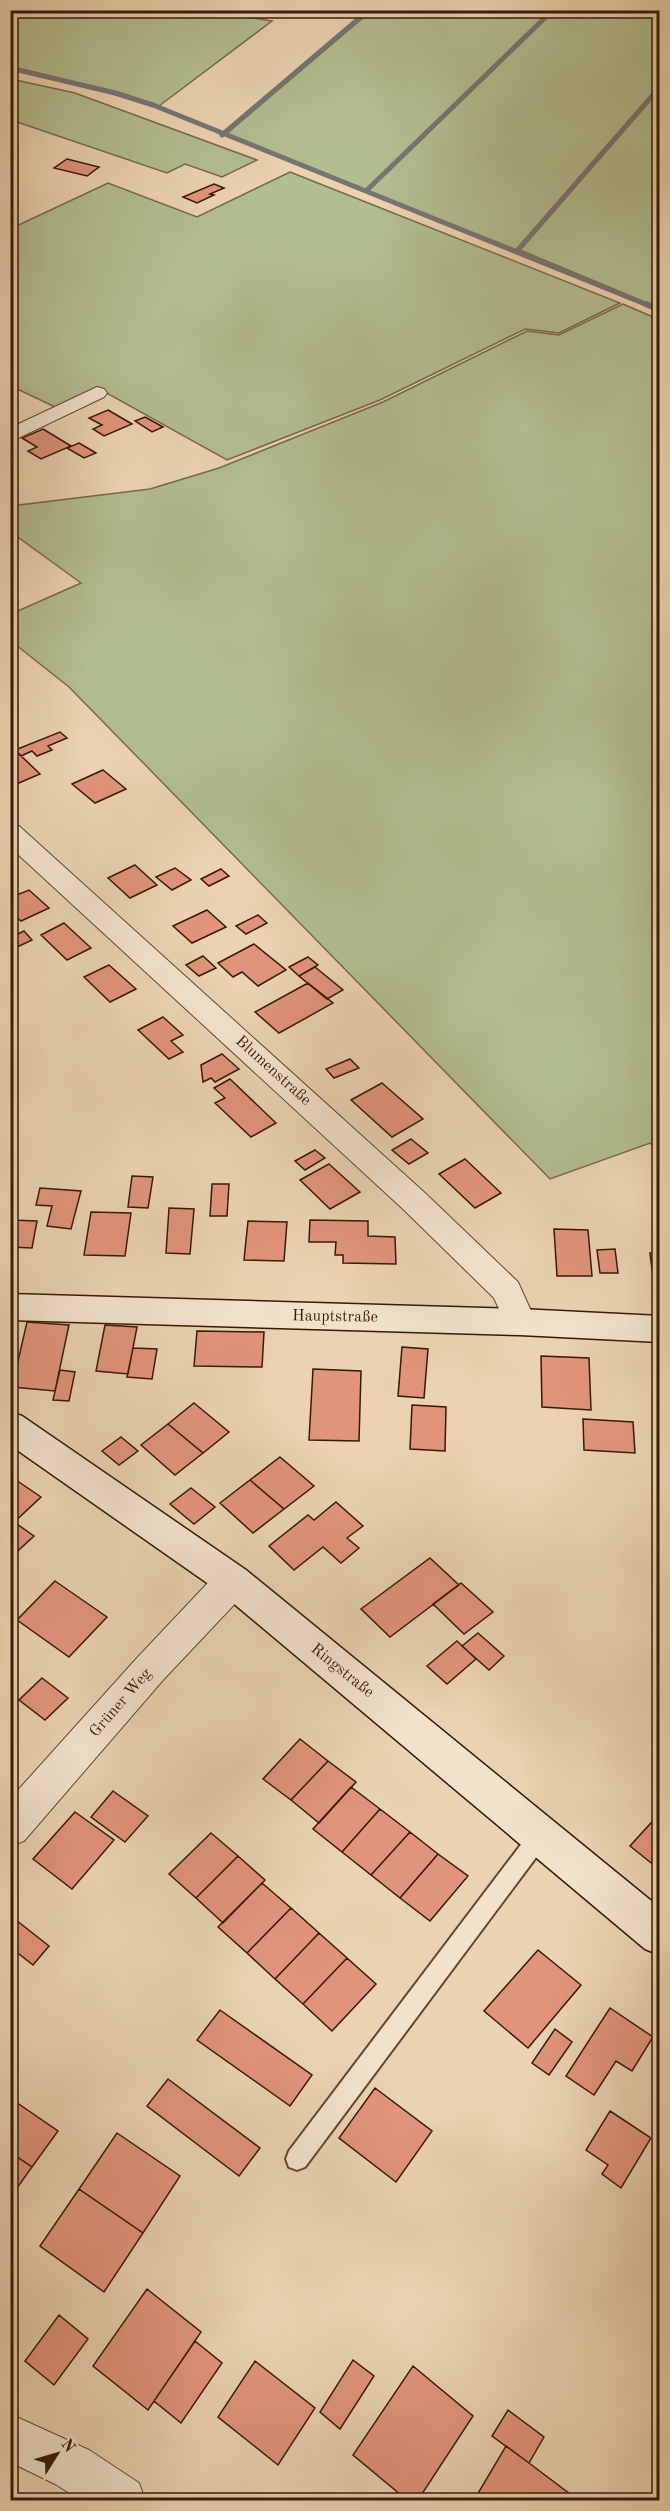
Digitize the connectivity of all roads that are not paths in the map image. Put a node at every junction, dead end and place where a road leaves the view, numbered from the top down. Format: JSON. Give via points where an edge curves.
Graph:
{"nodes":[{"id":1,"x":97,"y":393,"type":"dead end"},
{"id":2,"x":10,"y":436,"type":"edge"},
{"id":3,"x":10,"y":832,"type":"edge"},
{"id":4,"x":10,"y":1307,"type":"edge"},
{"id":5,"x":520,"y":1322,"type":"junction"},
{"id":6,"x":660,"y":1329,"type":"edge"},
{"id":7,"x":10,"y":1426,"type":"edge"},
{"id":8,"x":233,"y":1581,"type":"junction"},
{"id":9,"x":10,"y":1828,"type":"edge"},
{"id":10,"x":539,"y":1837,"type":"junction"},
{"id":11,"x":660,"y":1935,"type":"edge"},
{"id":12,"x":297,"y":2159,"type":"dead end"},
{"id":13,"x":10,"y":2437,"type":"edge"},
{"id":14,"x":122,"y":2500,"type":"edge"}],
"edges":[{"from":1,"to":2,"type":"street"},
{"from":3,"to":5,"type":"street","name":"Blumenstraße","via":[[414,1201],[507,1291]]},
{"from":4,"to":5,"type":"street","name":"Hauptstraße"},
{"from":5,"to":6,"type":"street","name":"Hauptstraße"},
{"from":7,"to":8,"type":"street","name":"Ringstraße"},
{"from":8,"to":9,"type":"street","name":"Grüner Weg"},
{"from":8,"to":10,"type":"street","name":"Ringstraße"},
{"from":10,"to":11,"type":"street","name":"Ringstraße"},
{"from":10,"to":12,"type":"lane"},
{"from":13,"to":14,"type":"street","via":[[72,2467]]}]}
